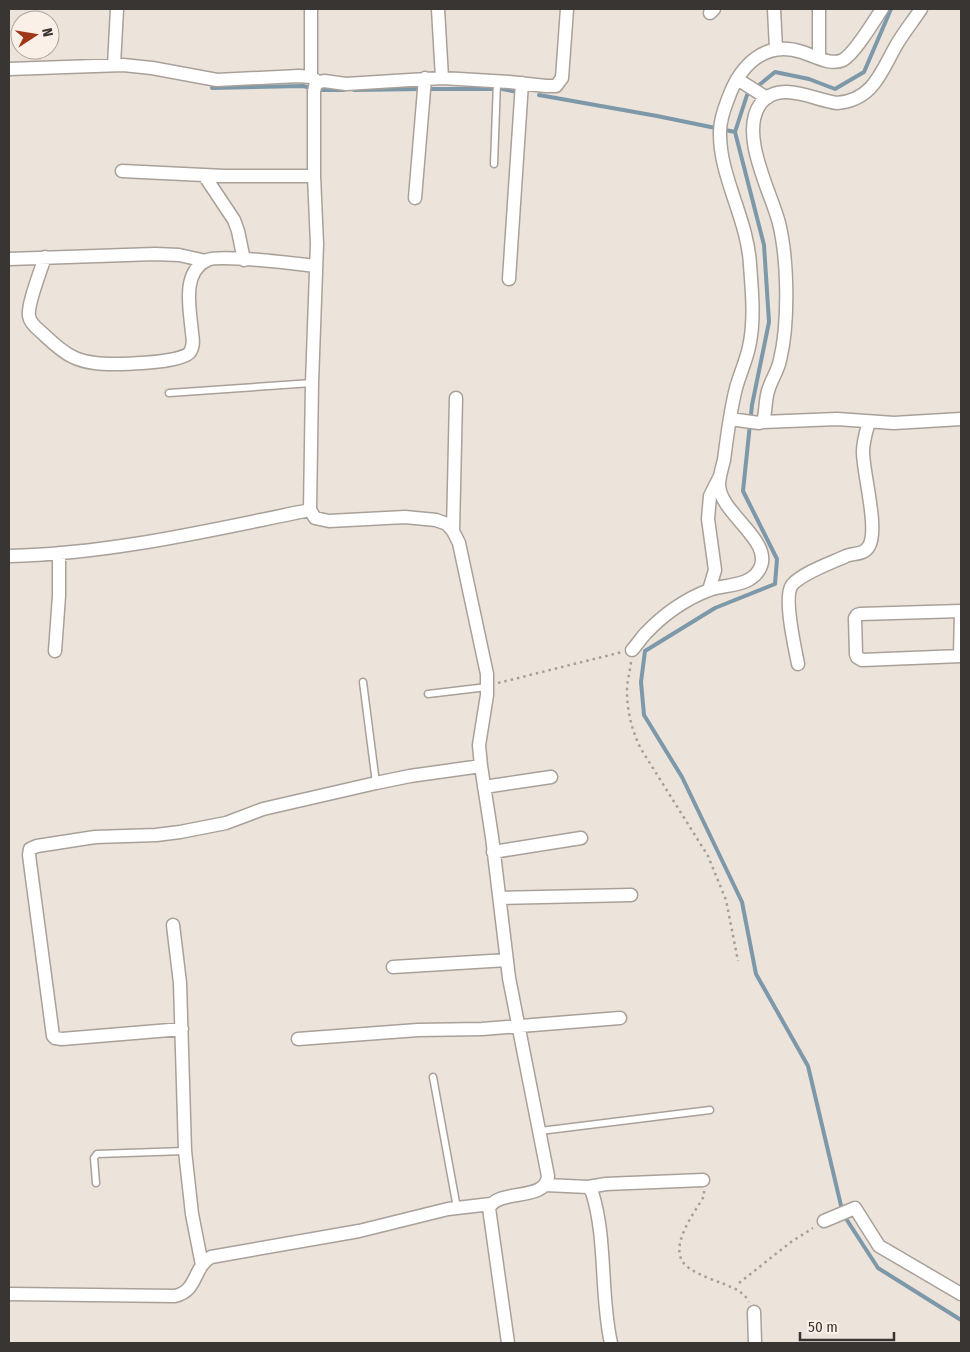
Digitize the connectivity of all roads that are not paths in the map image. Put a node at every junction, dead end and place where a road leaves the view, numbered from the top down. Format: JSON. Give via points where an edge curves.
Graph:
{"nodes":[{"id":1,"x":117,"y":9,"type":"edge"},
{"id":2,"x":312,"y":9,"type":"edge"},
{"id":3,"x":438,"y":9,"type":"edge"},
{"id":4,"x":567,"y":9,"type":"edge"},
{"id":5,"x":774,"y":9,"type":"edge"},
{"id":6,"x":819,"y":9,"type":"edge"},
{"id":7,"x":882,"y":9,"type":"edge"},
{"id":8,"x":921,"y":9,"type":"edge"},
{"id":9,"x":776,"y":49,"type":"junction"},
{"id":10,"x":819,"y":58,"type":"junction"},
{"id":11,"x":114,"y":65,"type":"junction"},
{"id":12,"x":9,"y":69,"type":"edge"},
{"id":13,"x":425,"y":78,"type":"junction"},
{"id":14,"x":442,"y":78,"type":"junction"},
{"id":15,"x":739,"y":80,"type":"junction"},
{"id":16,"x":497,"y":82,"type":"junction"},
{"id":17,"x":522,"y":83,"type":"junction"},
{"id":18,"x":314,"y":84,"type":"junction"},
{"id":19,"x":764,"y":96,"type":"junction"},
{"id":20,"x":494,"y":164,"type":"dead end"},
{"id":21,"x":122,"y":171,"type":"dead end"},
{"id":22,"x":204,"y":175,"type":"junction"},
{"id":23,"x":314,"y":176,"type":"junction"},
{"id":24,"x":415,"y":198,"type":"dead end"},
{"id":25,"x":9,"y":258,"type":"edge"},
{"id":26,"x":45,"y":258,"type":"junction"},
{"id":27,"x":244,"y":260,"type":"junction"},
{"id":28,"x":206,"y":261,"type":"junction"},
{"id":29,"x":316,"y":266,"type":"junction"},
{"id":30,"x":509,"y":279,"type":"dead end"},
{"id":31,"x":312,"y":383,"type":"junction"},
{"id":32,"x":168,"y":393,"type":"dead end"},
{"id":33,"x":456,"y":398,"type":"dead end"},
{"id":34,"x":732,"y":419,"type":"junction"},
{"id":35,"x":961,"y":419,"type":"edge"},
{"id":36,"x":761,"y":422,"type":"junction"},
{"id":37,"x":869,"y":422,"type":"junction"},
{"id":38,"x":721,"y":474,"type":"junction"},
{"id":39,"x":310,"y":510,"type":"junction"},
{"id":40,"x":453,"y":531,"type":"junction"},
{"id":41,"x":59,"y":554,"type":"junction"},
{"id":42,"x":9,"y":556,"type":"edge"},
{"id":43,"x":709,"y":590,"type":"junction"},
{"id":44,"x":961,"y":611,"type":"edge"},
{"id":45,"x":632,"y":650,"type":"road end"},
{"id":46,"x":55,"y":651,"type":"dead end"},
{"id":47,"x":961,"y":656,"type":"edge"},
{"id":48,"x":798,"y":664,"type":"dead end"},
{"id":49,"x":363,"y":682,"type":"dead end"},
{"id":50,"x":487,"y":686,"type":"junction"},
{"id":51,"x":428,"y":694,"type":"dead end"},
{"id":52,"x":480,"y":766,"type":"junction"},
{"id":53,"x":550,"y":776,"type":"dead end"},
{"id":54,"x":376,"y":782,"type":"junction"},
{"id":55,"x":484,"y":787,"type":"junction"},
{"id":56,"x":581,"y":838,"type":"dead end"},
{"id":57,"x":493,"y":852,"type":"junction"},
{"id":58,"x":631,"y":895,"type":"dead end"},
{"id":59,"x":500,"y":898,"type":"junction"},
{"id":60,"x":173,"y":924,"type":"dead end"},
{"id":61,"x":507,"y":960,"type":"junction"},
{"id":62,"x":393,"y":968,"type":"dead end"},
{"id":63,"x":620,"y":1018,"type":"dead end"},
{"id":64,"x":518,"y":1025,"type":"junction"},
{"id":65,"x":182,"y":1029,"type":"junction"},
{"id":66,"x":298,"y":1039,"type":"dead end"},
{"id":67,"x":433,"y":1077,"type":"dead end"},
{"id":68,"x":710,"y":1110,"type":"dead end"},
{"id":69,"x":540,"y":1131,"type":"junction"},
{"id":70,"x":185,"y":1151,"type":"junction"},
{"id":71,"x":703,"y":1180,"type":"road end"},
{"id":72,"x":96,"y":1182,"type":"dead end"},
{"id":73,"x":546,"y":1185,"type":"junction"},
{"id":74,"x":588,"y":1188,"type":"junction"},
{"id":75,"x":491,"y":1204,"type":"junction"},
{"id":76,"x":457,"y":1208,"type":"junction"},
{"id":77,"x":827,"y":1219,"type":"road end"},
{"id":78,"x":202,"y":1265,"type":"junction"},
{"id":79,"x":9,"y":1294,"type":"edge"},
{"id":80,"x":961,"y":1294,"type":"edge"},
{"id":81,"x":754,"y":1312,"type":"road end"},
{"id":82,"x":508,"y":1343,"type":"edge"},
{"id":83,"x":611,"y":1343,"type":"edge"},
{"id":84,"x":755,"y":1343,"type":"edge"}],
"edges":[{"from":1,"to":11,"type":"street"},
{"from":2,"to":18,"type":"street"},
{"from":3,"to":14,"type":"street"},
{"from":4,"to":17,"type":"street","via":[[561,81],[556,86]]},
{"from":5,"to":9,"type":"street"},
{"from":6,"to":10,"type":"street"},
{"from":7,"to":10,"type":"street","via":[[847,58],[836,62]]},
{"from":8,"to":19,"type":"street","via":[[881,76],[861,96],[837,103],[794,92]]},
{"from":9,"to":10,"type":"street"},
{"from":9,"to":15,"type":"street","via":[[758,56]]},
{"from":11,"to":12,"type":"street"},
{"from":11,"to":18,"type":"street","via":[[138,65],[217,80],[300,76]]},
{"from":13,"to":14,"type":"street"},
{"from":13,"to":18,"type":"street"},
{"from":13,"to":24,"type":"street"},
{"from":14,"to":16,"type":"street"},
{"from":15,"to":19,"type":"street"},
{"from":15,"to":34,"type":"street","via":[[728,98],[720,127],[723,161],[748,245],[751,282],[751,335]]},
{"from":16,"to":17,"type":"street"},
{"from":16,"to":20,"type":"lane"},
{"from":17,"to":30,"type":"street"},
{"from":18,"to":23,"type":"street"},
{"from":19,"to":36,"type":"street","via":[[755,116],[753,132],[781,235],[786,301],[780,360],[768,390]]},
{"from":21,"to":22,"type":"street"},
{"from":22,"to":23,"type":"street"},
{"from":22,"to":27,"type":"street","via":[[234,220]]},
{"from":23,"to":29,"type":"street"},
{"from":25,"to":26,"type":"street"},
{"from":26,"to":28,"type":"street","via":[[155,254]]},
{"from":26,"to":28,"type":"street","via":[[30,306],[31,322],[71,356],[105,364],[165,361],[187,355],[193,340],[190,278]]},
{"from":27,"to":28,"type":"street","via":[[218,258]]},
{"from":27,"to":29,"type":"street"},
{"from":29,"to":31,"type":"street"},
{"from":31,"to":32,"type":"lane"},
{"from":31,"to":39,"type":"street"},
{"from":33,"to":40,"type":"street"},
{"from":34,"to":36,"type":"street"},
{"from":34,"to":38,"type":"street"},
{"from":35,"to":37,"type":"street"},
{"from":36,"to":37,"type":"street","via":[[837,419]]},
{"from":37,"to":48,"type":"street","via":[[862,452],[872,522],[870,545],[864,552],[848,555],[791,586],[788,595]]},
{"from":38,"to":43,"type":"street","via":[[710,496],[708,518],[715,570]]},
{"from":38,"to":43,"type":"street","via":[[722,500],[755,538],[762,564],[741,584]]},
{"from":39,"to":40,"type":"street","via":[[315,518],[329,521],[420,518],[446,524]]},
{"from":39,"to":41,"type":"street","via":[[133,545]]},
{"from":40,"to":50,"type":"street","via":[[464,558]]},
{"from":41,"to":42,"type":"street"},
{"from":41,"to":46,"type":"street","via":[[60,596]]},
{"from":43,"to":45,"type":"street","via":[[663,618]]},
{"from":44,"to":47,"type":"street"},
{"from":44,"to":47,"type":"street","via":[[857,615],[856,654],[862,660]]},
{"from":49,"to":54,"type":"lane"},
{"from":50,"to":51,"type":"lane"},
{"from":50,"to":52,"type":"street","via":[[479,745]]},
{"from":52,"to":54,"type":"street"},
{"from":52,"to":55,"type":"street"},
{"from":53,"to":55,"type":"street"},
{"from":54,"to":65,"type":"street","via":[[257,810],[226,823],[156,835],[90,838],[30,849],[53,1036],[62,1039]]},
{"from":55,"to":57,"type":"street"},
{"from":56,"to":57,"type":"street"},
{"from":57,"to":59,"type":"street"},
{"from":58,"to":59,"type":"street"},
{"from":59,"to":61,"type":"street"},
{"from":60,"to":65,"type":"street"},
{"from":61,"to":62,"type":"street"},
{"from":61,"to":64,"type":"street"},
{"from":63,"to":64,"type":"street"},
{"from":64,"to":66,"type":"street"},
{"from":64,"to":69,"type":"street"},
{"from":65,"to":70,"type":"street"},
{"from":67,"to":76,"type":"lane"},
{"from":68,"to":69,"type":"lane"},
{"from":69,"to":73,"type":"street","via":[[548,1176]]},
{"from":70,"to":72,"type":"lane","via":[[97,1154],[94,1158]]},
{"from":70,"to":78,"type":"street"},
{"from":71,"to":74,"type":"street","via":[[606,1184]]},
{"from":73,"to":74,"type":"street"},
{"from":73,"to":75,"type":"street"},
{"from":74,"to":83,"type":"street","via":[[595,1200]]},
{"from":75,"to":76,"type":"street"},
{"from":75,"to":82,"type":"street","via":[[490,1220]]},
{"from":76,"to":78,"type":"street","via":[[359,1231],[216,1256]]},
{"from":77,"to":80,"type":"street","via":[[855,1208],[879,1246]]},
{"from":78,"to":79,"type":"street","via":[[186,1292],[175,1296]]},
{"from":81,"to":84,"type":"street"}]}
